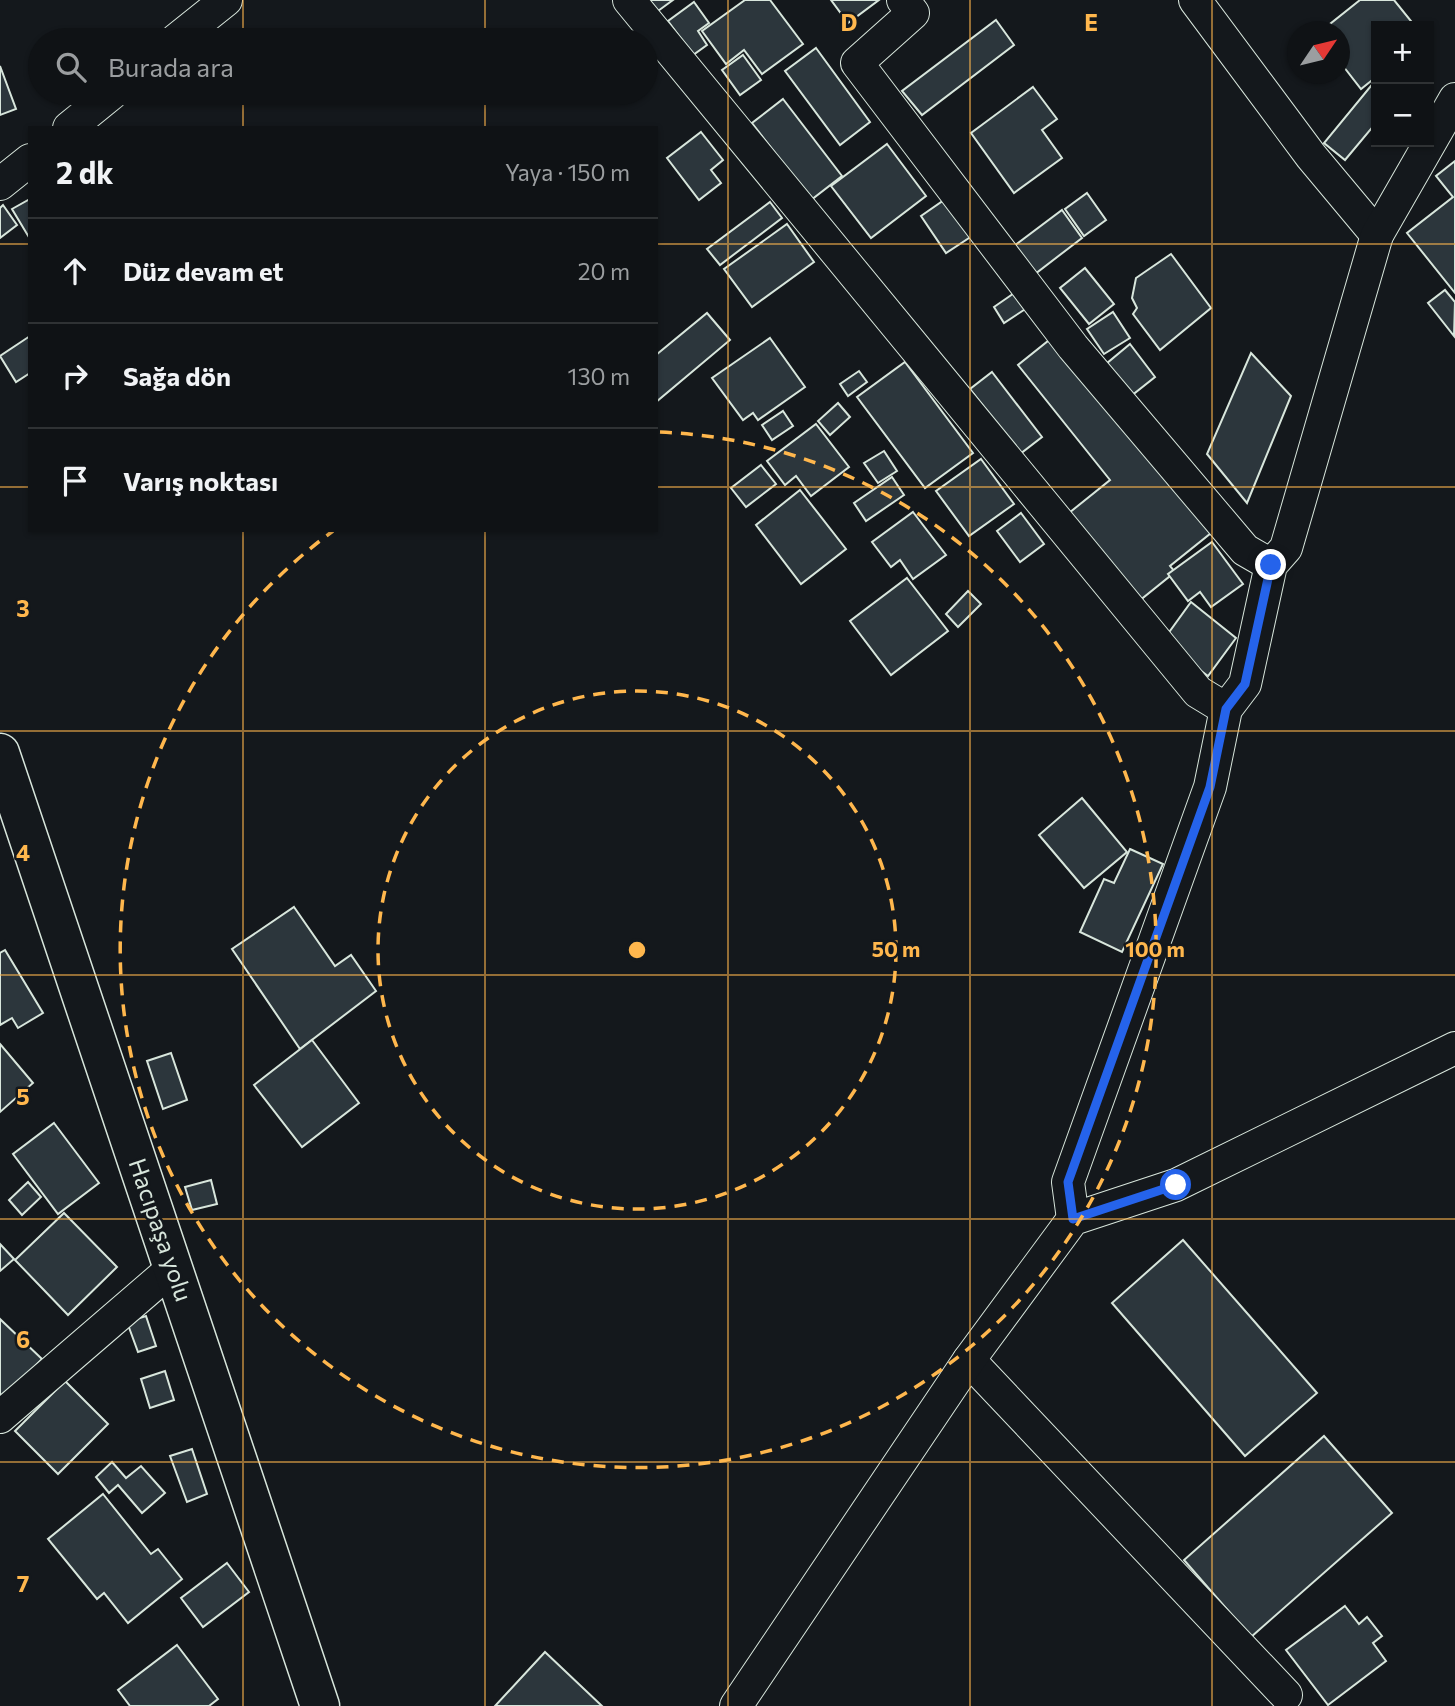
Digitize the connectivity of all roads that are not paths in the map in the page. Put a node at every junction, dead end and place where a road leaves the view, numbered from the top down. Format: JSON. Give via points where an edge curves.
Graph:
{"nodes":[{"id":1,"x":226,"y":0,"type":"edge"},
{"id":2,"x":629,"y":0,"type":"edge"},
{"id":3,"x":903,"y":0,"type":"edge"},
{"id":4,"x":1195,"y":0,"type":"edge"},
{"id":5,"x":191,"y":28,"type":"edge"},
{"id":6,"x":652,"y":28,"type":"edge"},
{"id":7,"x":658,"y":35,"type":"edge"},
{"id":8,"x":1455,"y":99,"type":"edge"},
{"id":9,"x":97,"y":105,"type":"edge"},
{"id":10,"x":71,"y":126,"type":"edge"},
{"id":11,"x":28,"y":162,"type":"edge"},
{"id":12,"x":0,"y":184,"type":"edge"},
{"id":13,"x":1377,"y":234,"type":"junction"},
{"id":14,"x":1271,"y":565,"type":"junction"},
{"id":15,"x":1226,"y":709,"type":"junction"},
{"id":16,"x":0,"y":753,"type":"edge"},
{"id":17,"x":1455,"y":1048,"type":"edge"},
{"id":18,"x":1073,"y":1219,"type":"junction"},
{"id":19,"x":173,"y":1268,"type":"junction"},
{"id":20,"x":969,"y":1360,"type":"junction"},
{"id":21,"x":0,"y":1417,"type":"edge"},
{"id":22,"x":1286,"y":1695,"type":"dead end"},
{"id":23,"x":320,"y":1706,"type":"edge"},
{"id":24,"x":736,"y":1706,"type":"edge"}],
"edges":[{"from":1,"to":5,"type":"street"},
{"from":2,"to":6,"type":"street"},
{"from":3,"to":14,"type":"street","via":[[914,13],[857,63],[1073,347],[1245,550]]},
{"from":4,"to":13,"type":"street","via":[[1311,156]]},
{"from":7,"to":15,"type":"street","via":[[1198,692]]},
{"from":8,"to":13,"type":"street"},
{"from":9,"to":10,"type":"street"},
{"from":11,"to":12,"type":"street"},
{"from":13,"to":14,"type":"street","via":[[1286,548]]},
{"from":14,"to":15,"type":"street","via":[[1245,684]]},
{"from":15,"to":18,"type":"street","via":[[1210,787],[1068,1182]]},
{"from":16,"to":19,"type":"main road","name":"Hacıpaşa yolu"},
{"from":17,"to":18,"type":"street","via":[[1176,1185]]},
{"from":18,"to":20,"type":"street"},
{"from":19,"to":21,"type":"street"},
{"from":19,"to":23,"type":"main road","name":"Hacıpaşa yolu"},
{"from":20,"to":22,"type":"street"},
{"from":20,"to":24,"type":"street"}]}
